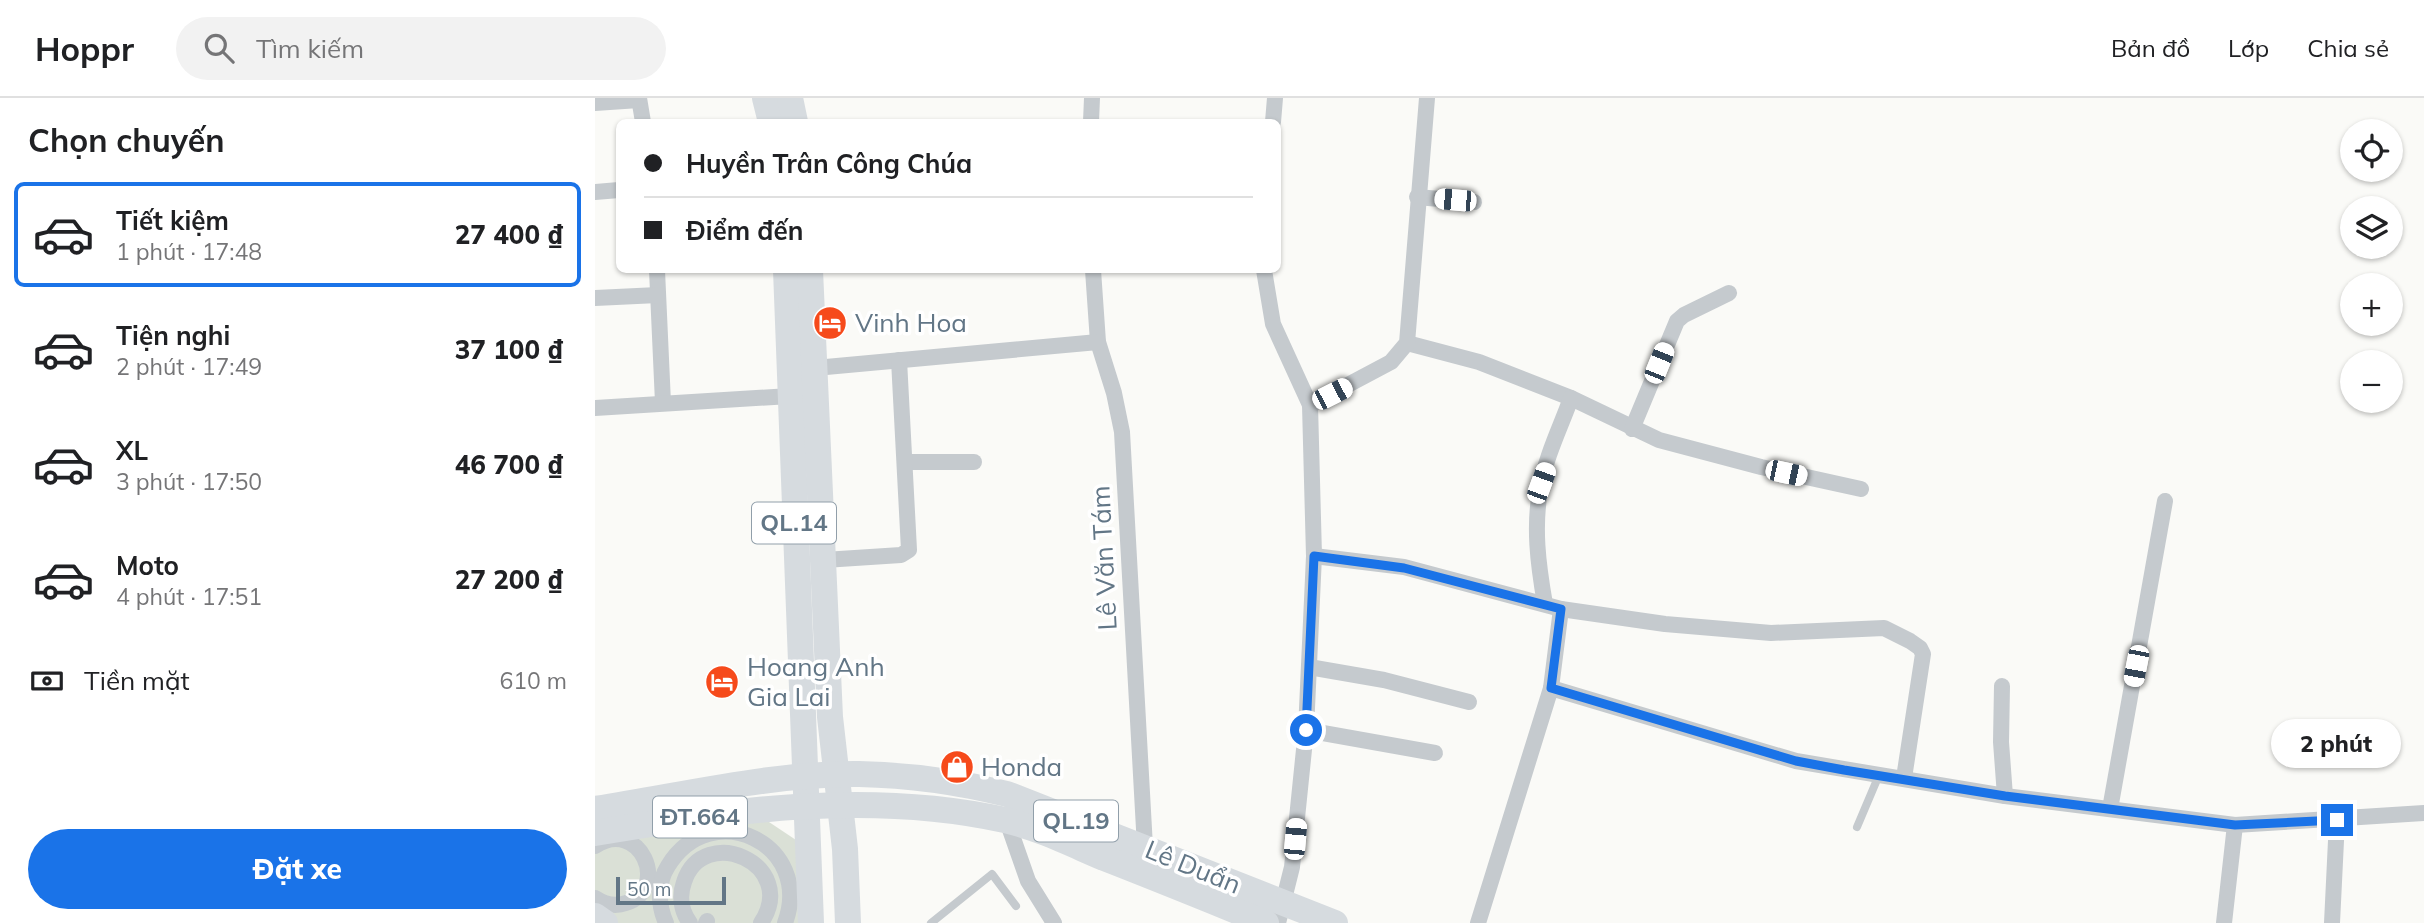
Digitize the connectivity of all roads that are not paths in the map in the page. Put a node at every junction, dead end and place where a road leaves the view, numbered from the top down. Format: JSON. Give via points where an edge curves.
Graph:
{"nodes":[{"id":1,"x":765,"y":98,"type":"edge"},
{"id":2,"x":790,"y":98,"type":"edge"},
{"id":3,"x":1092,"y":98,"type":"edge"},
{"id":4,"x":1275,"y":98,"type":"edge"},
{"id":5,"x":1427,"y":98,"type":"edge"},
{"id":6,"x":639,"y":99,"type":"edge"},
{"id":7,"x":595,"y":103,"type":"edge"},
{"id":8,"x":642,"y":119,"type":"edge"},
{"id":9,"x":770,"y":119,"type":"edge"},
{"id":10,"x":794,"y":119,"type":"edge"},
{"id":11,"x":1091,"y":119,"type":"edge"},
{"id":12,"x":1273,"y":119,"type":"edge"},
{"id":13,"x":616,"y":190,"type":"edge"},
{"id":14,"x":595,"y":192,"type":"edge"},
{"id":15,"x":1417,"y":197,"type":"junction"},
{"id":16,"x":1474,"y":202,"type":"dead end"},
{"id":17,"x":657,"y":273,"type":"edge"},
{"id":18,"x":786,"y":273,"type":"edge"},
{"id":19,"x":810,"y":273,"type":"edge"},
{"id":20,"x":1093,"y":273,"type":"edge"},
{"id":21,"x":1264,"y":273,"type":"edge"},
{"id":22,"x":1729,"y":293,"type":"dead end"},
{"id":23,"x":658,"y":295,"type":"junction"},
{"id":24,"x":595,"y":298,"type":"edge"},
{"id":25,"x":1098,"y":342,"type":"junction"},
{"id":26,"x":1407,"y":343,"type":"junction"},
{"id":27,"x":899,"y":360,"type":"junction"},
{"id":28,"x":815,"y":368,"type":"junction"},
{"id":29,"x":790,"y":396,"type":"junction"},
{"id":30,"x":1571,"y":398,"type":"junction"},
{"id":31,"x":663,"y":403,"type":"junction"},
{"id":32,"x":1310,"y":405,"type":"junction"},
{"id":33,"x":595,"y":408,"type":"edge"},
{"id":34,"x":1632,"y":429,"type":"junction"},
{"id":35,"x":905,"y":462,"type":"junction"},
{"id":36,"x":974,"y":462,"type":"dead end"},
{"id":37,"x":1861,"y":489,"type":"dead end"},
{"id":38,"x":2165,"y":501,"type":"dead end"},
{"id":39,"x":1314,"y":556,"type":"junction"},
{"id":40,"x":824,"y":560,"type":"junction"},
{"id":41,"x":1553,"y":607,"type":"junction"},
{"id":42,"x":1309,"y":667,"type":"junction"},
{"id":43,"x":2002,"y":685,"type":"dead end"},
{"id":44,"x":1551,"y":688,"type":"junction"},
{"id":45,"x":1469,"y":702,"type":"dead end"},
{"id":46,"x":1306,"y":730,"type":"junction"},
{"id":47,"x":1435,"y":753,"type":"dead end"},
{"id":48,"x":837,"y":775,"type":"junction"},
{"id":49,"x":1879,"y":775,"type":"junction"},
{"id":50,"x":804,"y":777,"type":"junction"},
{"id":51,"x":1904,"y":778,"type":"junction"},
{"id":52,"x":2005,"y":796,"type":"junction"},
{"id":53,"x":806,"y":805,"type":"junction"},
{"id":54,"x":840,"y":805,"type":"junction"},
{"id":55,"x":595,"y":809,"type":"edge"},
{"id":56,"x":2109,"y":809,"type":"junction"},
{"id":57,"x":2424,"y":813,"type":"edge"},
{"id":58,"x":681,"y":818,"type":"junction"},
{"id":59,"x":2337,"y":820,"type":"junction"},
{"id":60,"x":1007,"y":821,"type":"junction"},
{"id":61,"x":2235,"y":825,"type":"junction"},
{"id":62,"x":1857,"y":827,"type":"dead end"},
{"id":63,"x":595,"y":834,"type":"edge"},
{"id":64,"x":595,"y":846,"type":"edge"},
{"id":65,"x":1145,"y":847,"type":"junction"},
{"id":66,"x":595,"y":898,"type":"edge"},
{"id":67,"x":1016,"y":906,"type":"dead end"},
{"id":68,"x":762,"y":912,"type":"edge"},
{"id":69,"x":1281,"y":914,"type":"edge"},
{"id":70,"x":595,"y":916,"type":"edge"},
{"id":71,"x":799,"y":921,"type":"edge"},
{"id":72,"x":605,"y":923,"type":"edge"},
{"id":73,"x":666,"y":923,"type":"edge"},
{"id":74,"x":690,"y":923,"type":"edge"},
{"id":75,"x":848,"y":923,"type":"edge"},
{"id":76,"x":932,"y":923,"type":"edge"},
{"id":77,"x":1054,"y":923,"type":"edge"},
{"id":78,"x":1266,"y":923,"type":"edge"},
{"id":79,"x":1335,"y":923,"type":"edge"},
{"id":80,"x":1478,"y":923,"type":"edge"},
{"id":81,"x":2224,"y":923,"type":"edge"},
{"id":82,"x":2332,"y":923,"type":"edge"}],
"edges":[{"from":1,"to":9,"type":"main road"},
{"from":2,"to":10,"type":"main road"},
{"from":3,"to":11,"type":"street"},
{"from":4,"to":12,"type":"street"},
{"from":5,"to":15,"type":"street"},
{"from":6,"to":7,"type":"street"},
{"from":6,"to":8,"type":"street"},
{"from":13,"to":14,"type":"street"},
{"from":15,"to":16,"type":"street"},
{"from":15,"to":26,"type":"street"},
{"from":17,"to":23,"type":"street"},
{"from":18,"to":29,"type":"main road","number":"QL.14"},
{"from":19,"to":28,"type":"main road","number":"QL.14"},
{"from":20,"to":25,"type":"street","name":"Lê Văn Tám"},
{"from":21,"to":32,"type":"street","via":[[1273,324]]},
{"from":22,"to":34,"type":"street","via":[[1677,321]]},
{"from":23,"to":24,"type":"street"},
{"from":23,"to":31,"type":"street"},
{"from":25,"to":27,"type":"street"},
{"from":25,"to":65,"type":"street","name":"Lê Văn Tám","via":[[1122,432]]},
{"from":26,"to":30,"type":"street","via":[[1479,362]]},
{"from":26,"to":32,"type":"street","via":[[1391,362]]},
{"from":27,"to":28,"type":"street"},
{"from":27,"to":35,"type":"street"},
{"from":28,"to":40,"type":"main road","number":"QL.14"},
{"from":29,"to":31,"type":"street"},
{"from":29,"to":50,"type":"main road","number":"QL.14"},
{"from":30,"to":34,"type":"street"},
{"from":30,"to":41,"type":"street","via":[[1541,483],[1537,513],[1536,542]]},
{"from":31,"to":33,"type":"street"},
{"from":32,"to":39,"type":"street"},
{"from":34,"to":37,"type":"street","via":[[1736,461]]},
{"from":35,"to":36,"type":"street"},
{"from":35,"to":40,"type":"street","via":[[906,554]]},
{"from":38,"to":56,"type":"street"},
{"from":39,"to":41,"type":"street","via":[[1404,568]]},
{"from":39,"to":42,"type":"street"},
{"from":40,"to":48,"type":"main road","number":"QL.14"},
{"from":41,"to":44,"type":"street"},
{"from":41,"to":51,"type":"street","via":[[1744,631],[1795,633],[1874,627],[1894,632],[1923,654]]},
{"from":42,"to":45,"type":"street"},
{"from":42,"to":46,"type":"street"},
{"from":43,"to":52,"type":"street"},
{"from":44,"to":49,"type":"street","via":[[1796,761]]},
{"from":44,"to":80,"type":"street"},
{"from":46,"to":47,"type":"street"},
{"from":46,"to":69,"type":"street","via":[[1292,867]]},
{"from":48,"to":50,"type":"main road","name":"Lê Duẩn","number":"QL.19"},
{"from":48,"to":54,"type":"main road","number":"QL.14"},
{"from":48,"to":65,"type":"main road","name":"Lê Duẩn","number":"QL.19","via":[[982,788]]},
{"from":49,"to":51,"type":"street"},
{"from":49,"to":62,"type":"lane"},
{"from":50,"to":53,"type":"main road","number":"QL.14"},
{"from":50,"to":58,"type":"main road","name":"Lê Duẩn"},
{"from":51,"to":52,"type":"street"},
{"from":52,"to":56,"type":"street"},
{"from":53,"to":54,"type":"main road","name":"Lê Duẩn","number":"QL.19"},
{"from":53,"to":58,"type":"main road","number":"ĐT.664"},
{"from":53,"to":71,"type":"main road","number":"QL.14"},
{"from":54,"to":60,"type":"main road","name":"Lê Duẩn","number":"QL.19","via":[[950,810]]},
{"from":54,"to":75,"type":"main road","number":"QL.14"},
{"from":55,"to":58,"type":"main road"},
{"from":56,"to":61,"type":"street"},
{"from":57,"to":59,"type":"street"},
{"from":58,"to":63,"type":"main road","number":"ĐT.664"},
{"from":58,"to":71,"type":"street","via":[[754,837],[771,849],[784,866]]},
{"from":58,"to":73,"type":"street","via":[[675,853],[659,891]]},
{"from":59,"to":61,"type":"street"},
{"from":59,"to":82,"type":"street"},
{"from":60,"to":77,"type":"street","via":[[1028,881]]},
{"from":60,"to":78,"type":"main road","name":"Lê Duẩn","number":"QL.19"},
{"from":61,"to":81,"type":"street"},
{"from":64,"to":66,"type":"street","via":[[612,839],[633,844],[649,871],[634,900],[613,905]]},
{"from":65,"to":69,"type":"main road","name":"Lê Duẩn","number":"QL.19"},
{"from":67,"to":76,"type":"lane","via":[[992,874]]},
{"from":68,"to":74,"type":"street","via":[[770,894],[760,868],[736,853],[695,864],[686,876],[682,906]]},
{"from":69,"to":79,"type":"main road","name":"Lê Duẩn","number":"QL.19"},
{"from":70,"to":72,"type":"main road"}]}
